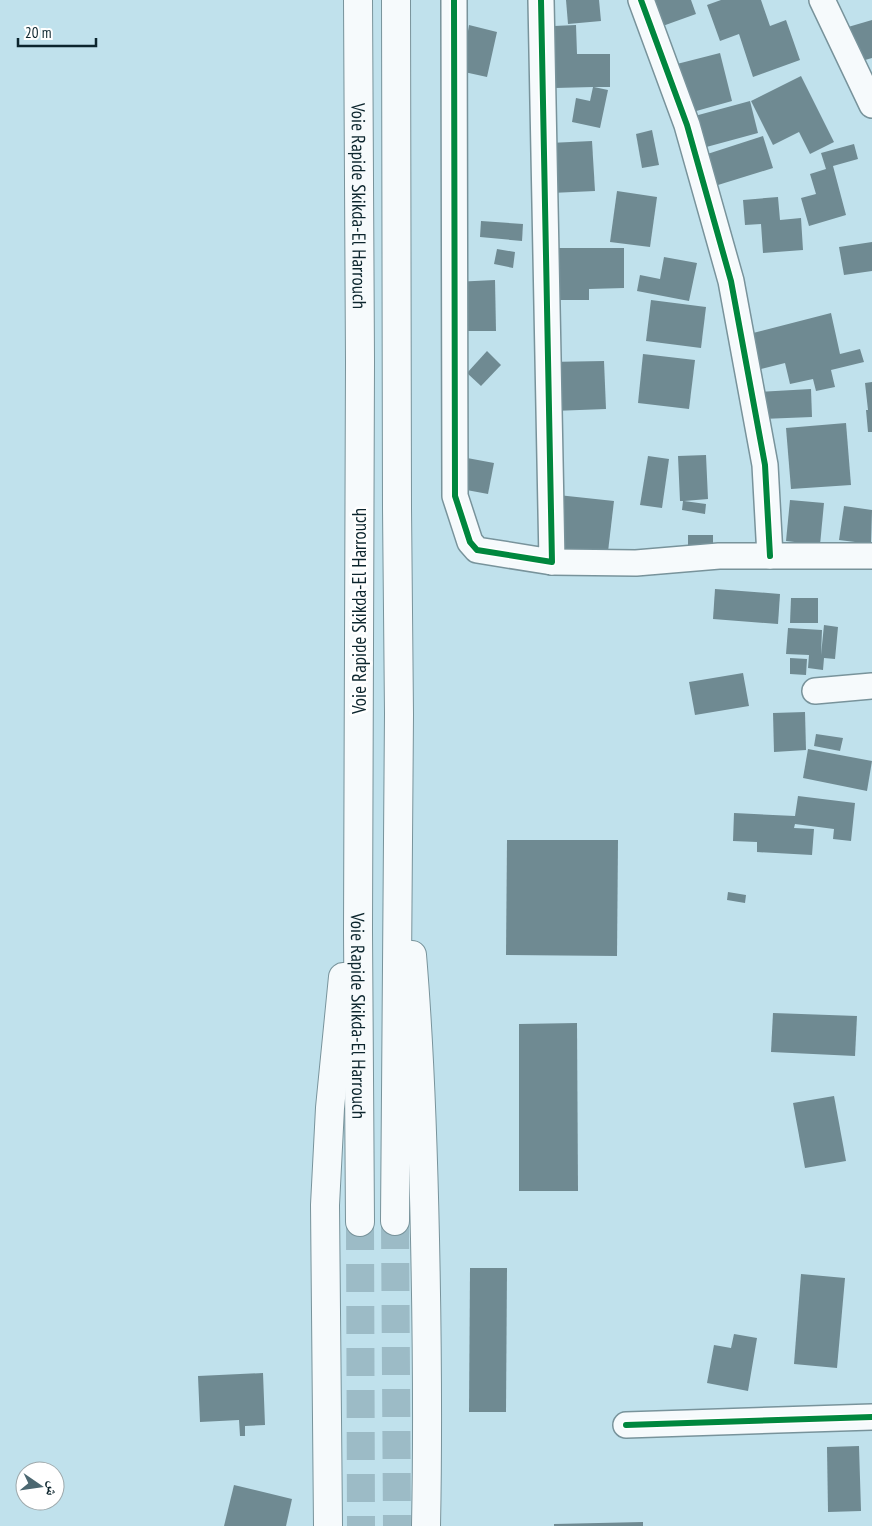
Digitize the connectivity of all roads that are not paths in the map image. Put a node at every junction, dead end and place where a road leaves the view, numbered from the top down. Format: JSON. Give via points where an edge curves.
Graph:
{"nodes":[{"id":1,"x":358,"y":0,"type":"edge"},
{"id":2,"x":396,"y":0,"type":"edge"},
{"id":3,"x":454,"y":0,"type":"edge"},
{"id":4,"x":541,"y":0,"type":"edge"},
{"id":5,"x":641,"y":0,"type":"edge"},
{"id":6,"x":822,"y":0,"type":"edge"},
{"id":7,"x":872,"y":105,"type":"edge"},
{"id":8,"x":770,"y":556,"type":"junction"},
{"id":9,"x":872,"y":556,"type":"edge"},
{"id":10,"x":552,"y":562,"type":"junction"},
{"id":11,"x":872,"y":686,"type":"edge"},
{"id":12,"x":815,"y":691,"type":"dead end"},
{"id":13,"x":398,"y":810,"type":"junction"},
{"id":14,"x":359,"y":816,"type":"junction"},
{"id":15,"x":395,"y":1221,"type":"tunnel mouth"},
{"id":16,"x":360,"y":1222,"type":"tunnel mouth"},
{"id":17,"x":872,"y":1417,"type":"edge"},
{"id":18,"x":626,"y":1425,"type":"dead end"},
{"id":19,"x":328,"y":1526,"type":"edge"},
{"id":20,"x":426,"y":1526,"type":"edge"}],
"edges":[{"from":1,"to":14,"type":"highway","name":"Voie Rapide Skikda-El Harrouch"},
{"from":2,"to":13,"type":"highway","name":"Voie Rapide Skikda-El Harrouch"},
{"from":3,"to":10,"type":"street","via":[[455,496],[470,542],[477,550]]},
{"from":4,"to":10,"type":"street"},
{"from":5,"to":8,"type":"street","via":[[687,125],[731,281],[765,465]]},
{"from":6,"to":7,"type":"street"},
{"from":8,"to":9,"type":"street"},
{"from":8,"to":10,"type":"street","via":[[719,556],[636,563]]},
{"from":11,"to":12,"type":"street"},
{"from":13,"to":15,"type":"highway","name":"Voie Rapide Skikda-El Harrouch"},
{"from":13,"to":20,"type":"highway","via":[[420,1066],[426,1296]]},
{"from":14,"to":16,"type":"highway","name":"Voie Rapide Skikda-El Harrouch"},
{"from":14,"to":19,"type":"highway","via":[[330,1108],[325,1205]]},
{"from":17,"to":18,"type":"street"}]}
